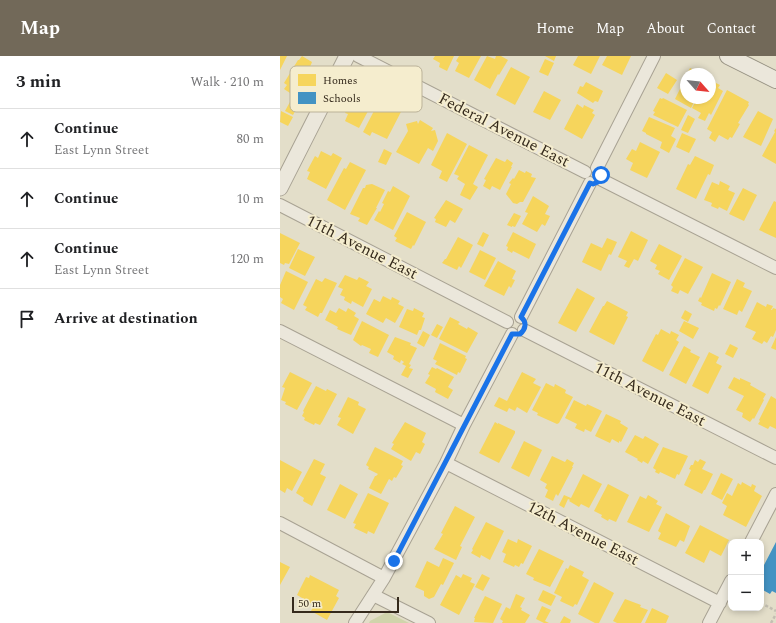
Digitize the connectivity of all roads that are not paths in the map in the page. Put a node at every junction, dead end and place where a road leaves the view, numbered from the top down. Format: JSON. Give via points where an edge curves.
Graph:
{"nodes":[{"id":1,"x":348,"y":56,"type":"edge"},
{"id":2,"x":358,"y":56,"type":"edge"},
{"id":3,"x":654,"y":56,"type":"edge"},
{"id":4,"x":728,"y":56,"type":"edge"},
{"id":5,"x":343,"y":66,"type":"edge"},
{"id":6,"x":378,"y":66,"type":"edge"},
{"id":7,"x":776,"y":80,"type":"edge"},
{"id":8,"x":422,"y":88,"type":"edge"},
{"id":9,"x":319,"y":112,"type":"edge"},
{"id":10,"x":593,"y":175,"type":"junction"},
{"id":11,"x":280,"y":188,"type":"edge"},
{"id":12,"x":280,"y":205,"type":"edge"},
{"id":13,"x":776,"y":268,"type":"edge"},
{"id":14,"x":521,"y":317,"type":"junction"},
{"id":15,"x":507,"y":322,"type":"junction"},
{"id":16,"x":280,"y":331,"type":"edge"},
{"id":17,"x":518,"y":332,"type":"junction"},
{"id":18,"x":464,"y":425,"type":"junction"},
{"id":19,"x":776,"y":458,"type":"edge"},
{"id":20,"x":446,"y":463,"type":"junction"},
{"id":21,"x":776,"y":494,"type":"edge"},
{"id":22,"x":280,"y":523,"type":"edge"},
{"id":23,"x":753,"y":539,"type":"edge"},
{"id":24,"x":384,"y":578,"type":"junction"},
{"id":25,"x":728,"y":587,"type":"edge"},
{"id":26,"x":373,"y":595,"type":"junction"},
{"id":27,"x":720,"y":603,"type":"junction"},
{"id":28,"x":355,"y":623,"type":"edge"},
{"id":29,"x":429,"y":623,"type":"edge"},
{"id":30,"x":709,"y":623,"type":"edge"}],
"edges":[{"from":1,"to":5,"type":"street"},
{"from":2,"to":6,"type":"street","name":"Federal Avenue East"},
{"from":3,"to":10,"type":"street"},
{"from":4,"to":7,"type":"main road"},
{"from":8,"to":10,"type":"street","name":"Federal Avenue East"},
{"from":9,"to":11,"type":"street"},
{"from":10,"to":13,"type":"street","name":"Federal Avenue East"},
{"from":10,"to":14,"type":"street"},
{"from":12,"to":15,"type":"street","name":"11th Avenue East"},
{"from":14,"to":15,"type":"street","via":[[513,316]]},
{"from":14,"to":17,"type":"street","via":[[525,322]]},
{"from":15,"to":17,"type":"street","via":[[507,329]]},
{"from":16,"to":18,"type":"street"},
{"from":17,"to":18,"type":"street"},
{"from":17,"to":19,"type":"street","name":"11th Avenue East"},
{"from":18,"to":20,"type":"street"},
{"from":20,"to":24,"type":"street"},
{"from":20,"to":27,"type":"street","name":"12th Avenue East"},
{"from":21,"to":23,"type":"street"},
{"from":22,"to":24,"type":"street"},
{"from":24,"to":26,"type":"street"},
{"from":25,"to":27,"type":"street"},
{"from":26,"to":28,"type":"street"},
{"from":26,"to":29,"type":"street"},
{"from":27,"to":30,"type":"street"}]}
